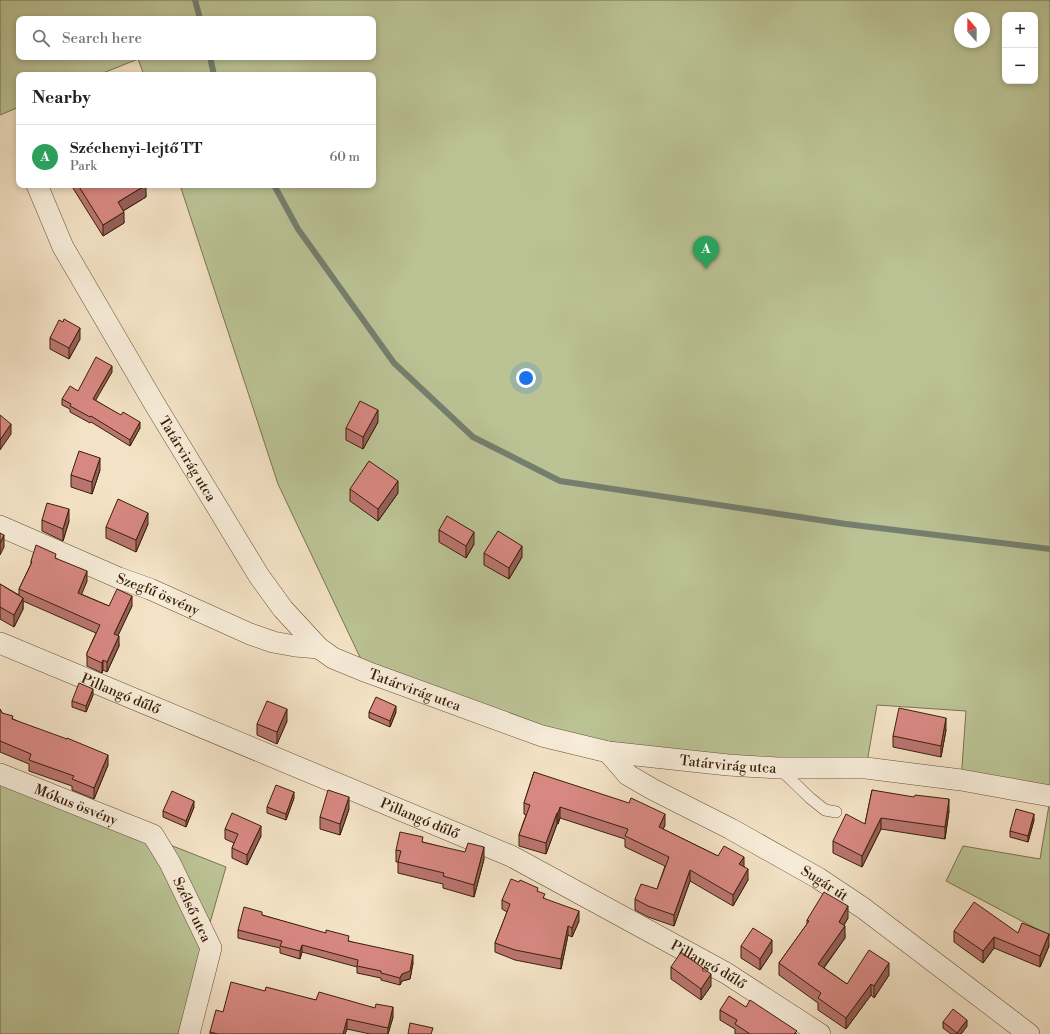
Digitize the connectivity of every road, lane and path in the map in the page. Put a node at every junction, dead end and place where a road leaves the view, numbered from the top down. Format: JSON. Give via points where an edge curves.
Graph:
{"nodes":[{"id":1,"x":38,"y":188,"type":"edge"},
{"id":2,"x":0,"y":526,"type":"edge"},
{"id":3,"x":0,"y":643,"type":"edge"},
{"id":4,"x":319,"y":648,"type":"junction"},
{"id":5,"x":608,"y":752,"type":"junction"},
{"id":6,"x":778,"y":768,"type":"junction"},
{"id":7,"x":0,"y":774,"type":"edge"},
{"id":8,"x":1050,"y":796,"type":"edge"},
{"id":9,"x":836,"y":812,"type":"dead end"},
{"id":10,"x":153,"y":835,"type":"joint"},
{"id":11,"x":189,"y":1034,"type":"edge"},
{"id":12,"x":820,"y":1034,"type":"edge"},
{"id":13,"x":1029,"y":1034,"type":"edge"}],
"edges":[{"from":1,"to":4,"type":"street","name":"Tatárvirág utca","via":[[63,247],[178,444],[259,576]]},
{"from":2,"to":4,"type":"street","name":"Szegfű ösvény","via":[[250,634],[273,642]]},
{"from":3,"to":12,"type":"street","name":"Pillangó dűlő","via":[[511,856],[726,973]]},
{"from":4,"to":5,"type":"street","name":"Tatárvirág utca","via":[[333,658],[366,672],[542,736]]},
{"from":5,"to":6,"type":"street","name":"Tatárvirág utca"},
{"from":5,"to":13,"type":"street","name":"Sugár út","via":[[628,774],[640,782],[818,878],[863,908]]},
{"from":6,"to":8,"type":"street","name":"Tatárvirág utca","via":[[866,768],[961,780]]},
{"from":6,"to":9,"type":"lane","via":[[825,810]]},
{"from":7,"to":10,"type":"street","name":"Mókus ösvény"},
{"from":10,"to":11,"type":"street","name":"Szélső utca","via":[[170,863],[211,948]]}]}
